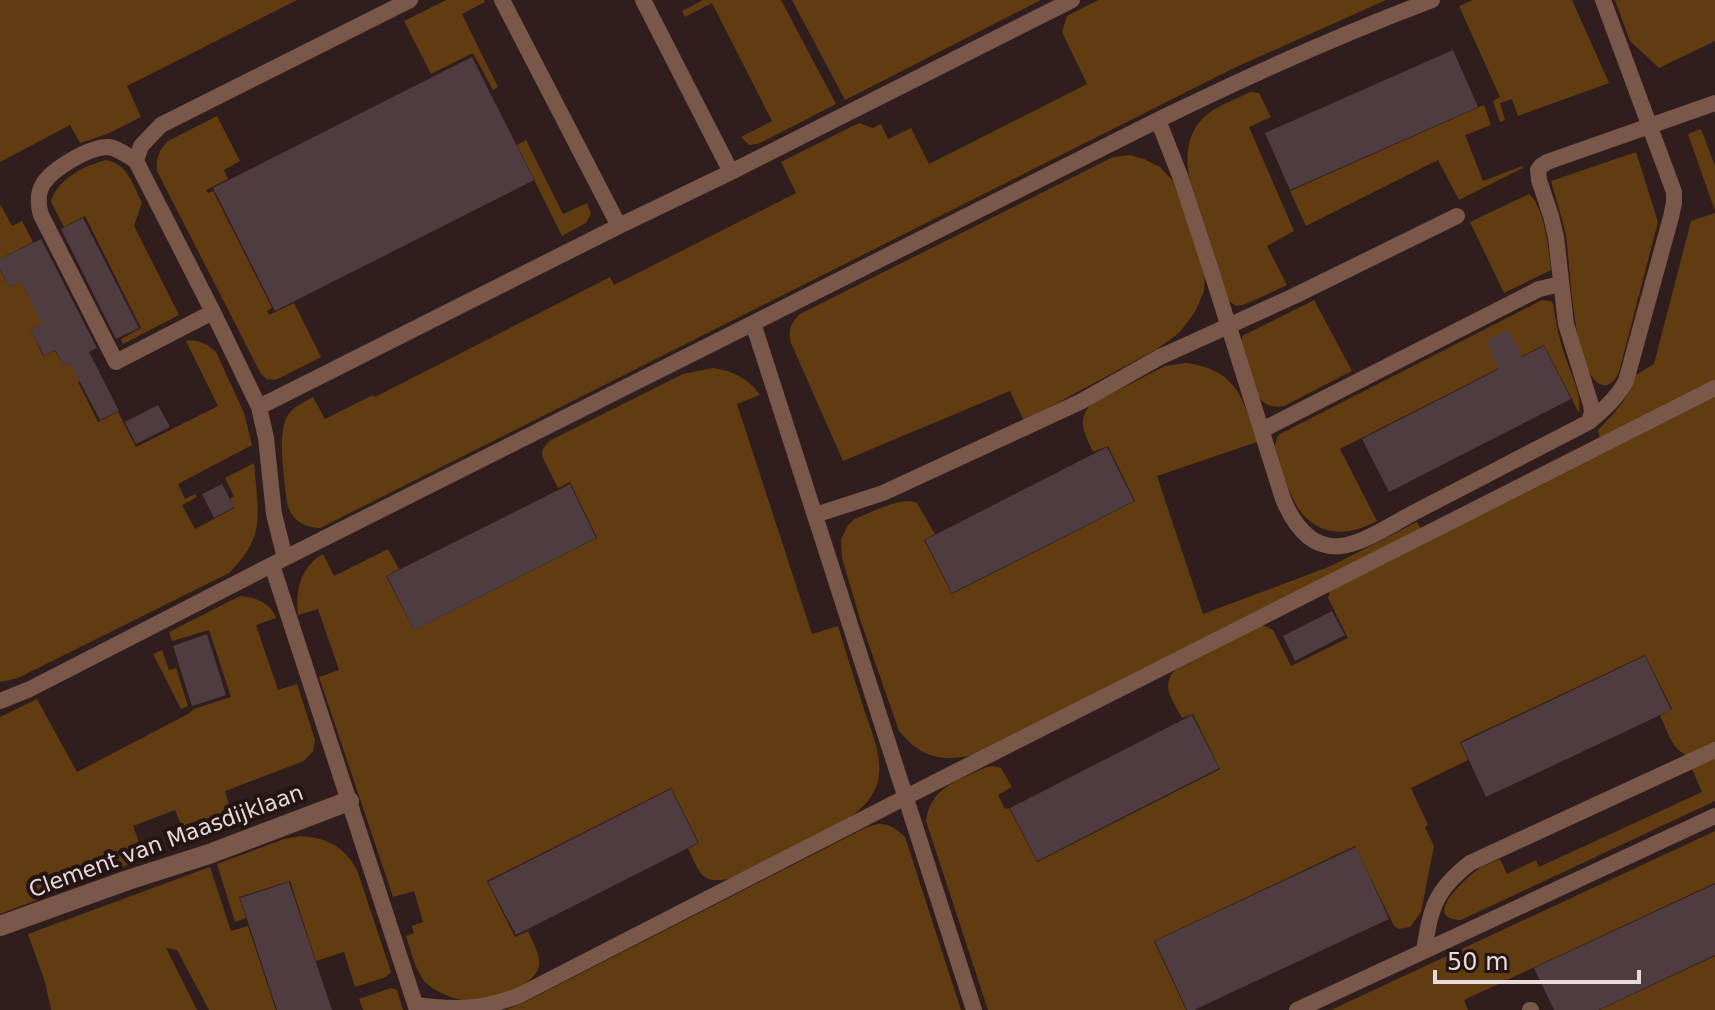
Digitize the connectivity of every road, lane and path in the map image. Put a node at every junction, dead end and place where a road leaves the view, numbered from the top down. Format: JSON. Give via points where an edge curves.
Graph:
{"nodes":[{"id":1,"x":410,"y":0,"type":"edge"},
{"id":2,"x":502,"y":0,"type":"edge"},
{"id":3,"x":643,"y":0,"type":"edge"},
{"id":4,"x":1072,"y":0,"type":"edge"},
{"id":5,"x":1432,"y":0,"type":"edge"},
{"id":6,"x":1603,"y":0,"type":"edge"},
{"id":7,"x":1715,"y":103,"type":"edge"},
{"id":8,"x":1158,"y":120,"type":"junction"},
{"id":9,"x":1649,"y":125,"type":"junction"},
{"id":10,"x":136,"y":161,"type":"junction"},
{"id":11,"x":731,"y":172,"type":"junction"},
{"id":12,"x":1457,"y":216,"type":"dead end"},
{"id":13,"x":619,"y":226,"type":"junction"},
{"id":14,"x":1561,"y":284,"type":"junction"},
{"id":15,"x":213,"y":312,"type":"junction"},
{"id":16,"x":753,"y":323,"type":"junction"},
{"id":17,"x":1229,"y":326,"type":"junction"},
{"id":18,"x":1715,"y":388,"type":"edge"},
{"id":19,"x":259,"y":407,"type":"junction"},
{"id":20,"x":1589,"y":422,"type":"junction"},
{"id":21,"x":1262,"y":430,"type":"junction"},
{"id":22,"x":815,"y":515,"type":"junction"},
{"id":23,"x":278,"y":561,"type":"junction"},
{"id":24,"x":0,"y":701,"type":"edge"},
{"id":25,"x":1715,"y":750,"type":"edge"},
{"id":26,"x":906,"y":797,"type":"junction"},
{"id":27,"x":349,"y":801,"type":"junction"},
{"id":28,"x":1715,"y":816,"type":"edge"},
{"id":29,"x":0,"y":926,"type":"edge"},
{"id":30,"x":1424,"y":951,"type":"junction"},
{"id":31,"x":416,"y":1008,"type":"edge"},
{"id":32,"x":974,"y":1010,"type":"edge"},
{"id":33,"x":1297,"y":1010,"type":"edge"}],
"edges":[{"from":1,"to":10,"type":"lane","via":[[161,125],[141,146]]},
{"from":2,"to":13,"type":"lane"},
{"from":3,"to":11,"type":"lane"},
{"from":4,"to":11,"type":"lane"},
{"from":5,"to":8,"type":"lane"},
{"from":6,"to":9,"type":"lane"},
{"from":7,"to":9,"type":"lane"},
{"from":8,"to":16,"type":"lane"},
{"from":8,"to":17,"type":"lane"},
{"from":9,"to":14,"type":"lane","via":[[1547,162],[1538,170],[1556,237]]},
{"from":9,"to":20,"type":"lane","via":[[1674,203],[1626,381]]},
{"from":10,"to":15,"type":"lane"},
{"from":10,"to":15,"type":"lane","via":[[108,147],[92,151],[60,167],[39,196],[41,215],[109,349],[116,362]]},
{"from":11,"to":13,"type":"lane"},
{"from":12,"to":17,"type":"lane"},
{"from":13,"to":19,"type":"lane"},
{"from":14,"to":20,"type":"lane","via":[[1573,353],[1591,405]]},
{"from":14,"to":21,"type":"lane","via":[[1539,289]]},
{"from":15,"to":19,"type":"lane"},
{"from":16,"to":22,"type":"lane"},
{"from":16,"to":23,"type":"lane"},
{"from":17,"to":21,"type":"lane"},
{"from":17,"to":22,"type":"lane","via":[[883,493]]},
{"from":18,"to":26,"type":"lane"},
{"from":19,"to":23,"type":"lane"},
{"from":20,"to":21,"type":"lane","via":[[1380,531],[1340,546],[1312,539],[1291,518]]},
{"from":22,"to":26,"type":"lane"},
{"from":23,"to":24,"type":"lane"},
{"from":23,"to":27,"type":"lane"},
{"from":25,"to":30,"type":"lane","via":[[1470,863],[1441,891],[1430,912]]},
{"from":26,"to":31,"type":"lane","via":[[520,995],[458,1010]]},
{"from":26,"to":32,"type":"lane"},
{"from":27,"to":29,"type":"street","name":"Clement van Maasdijklaan"},
{"from":27,"to":31,"type":"lane"},
{"from":28,"to":30,"type":"lane"},
{"from":30,"to":33,"type":"lane"}]}
